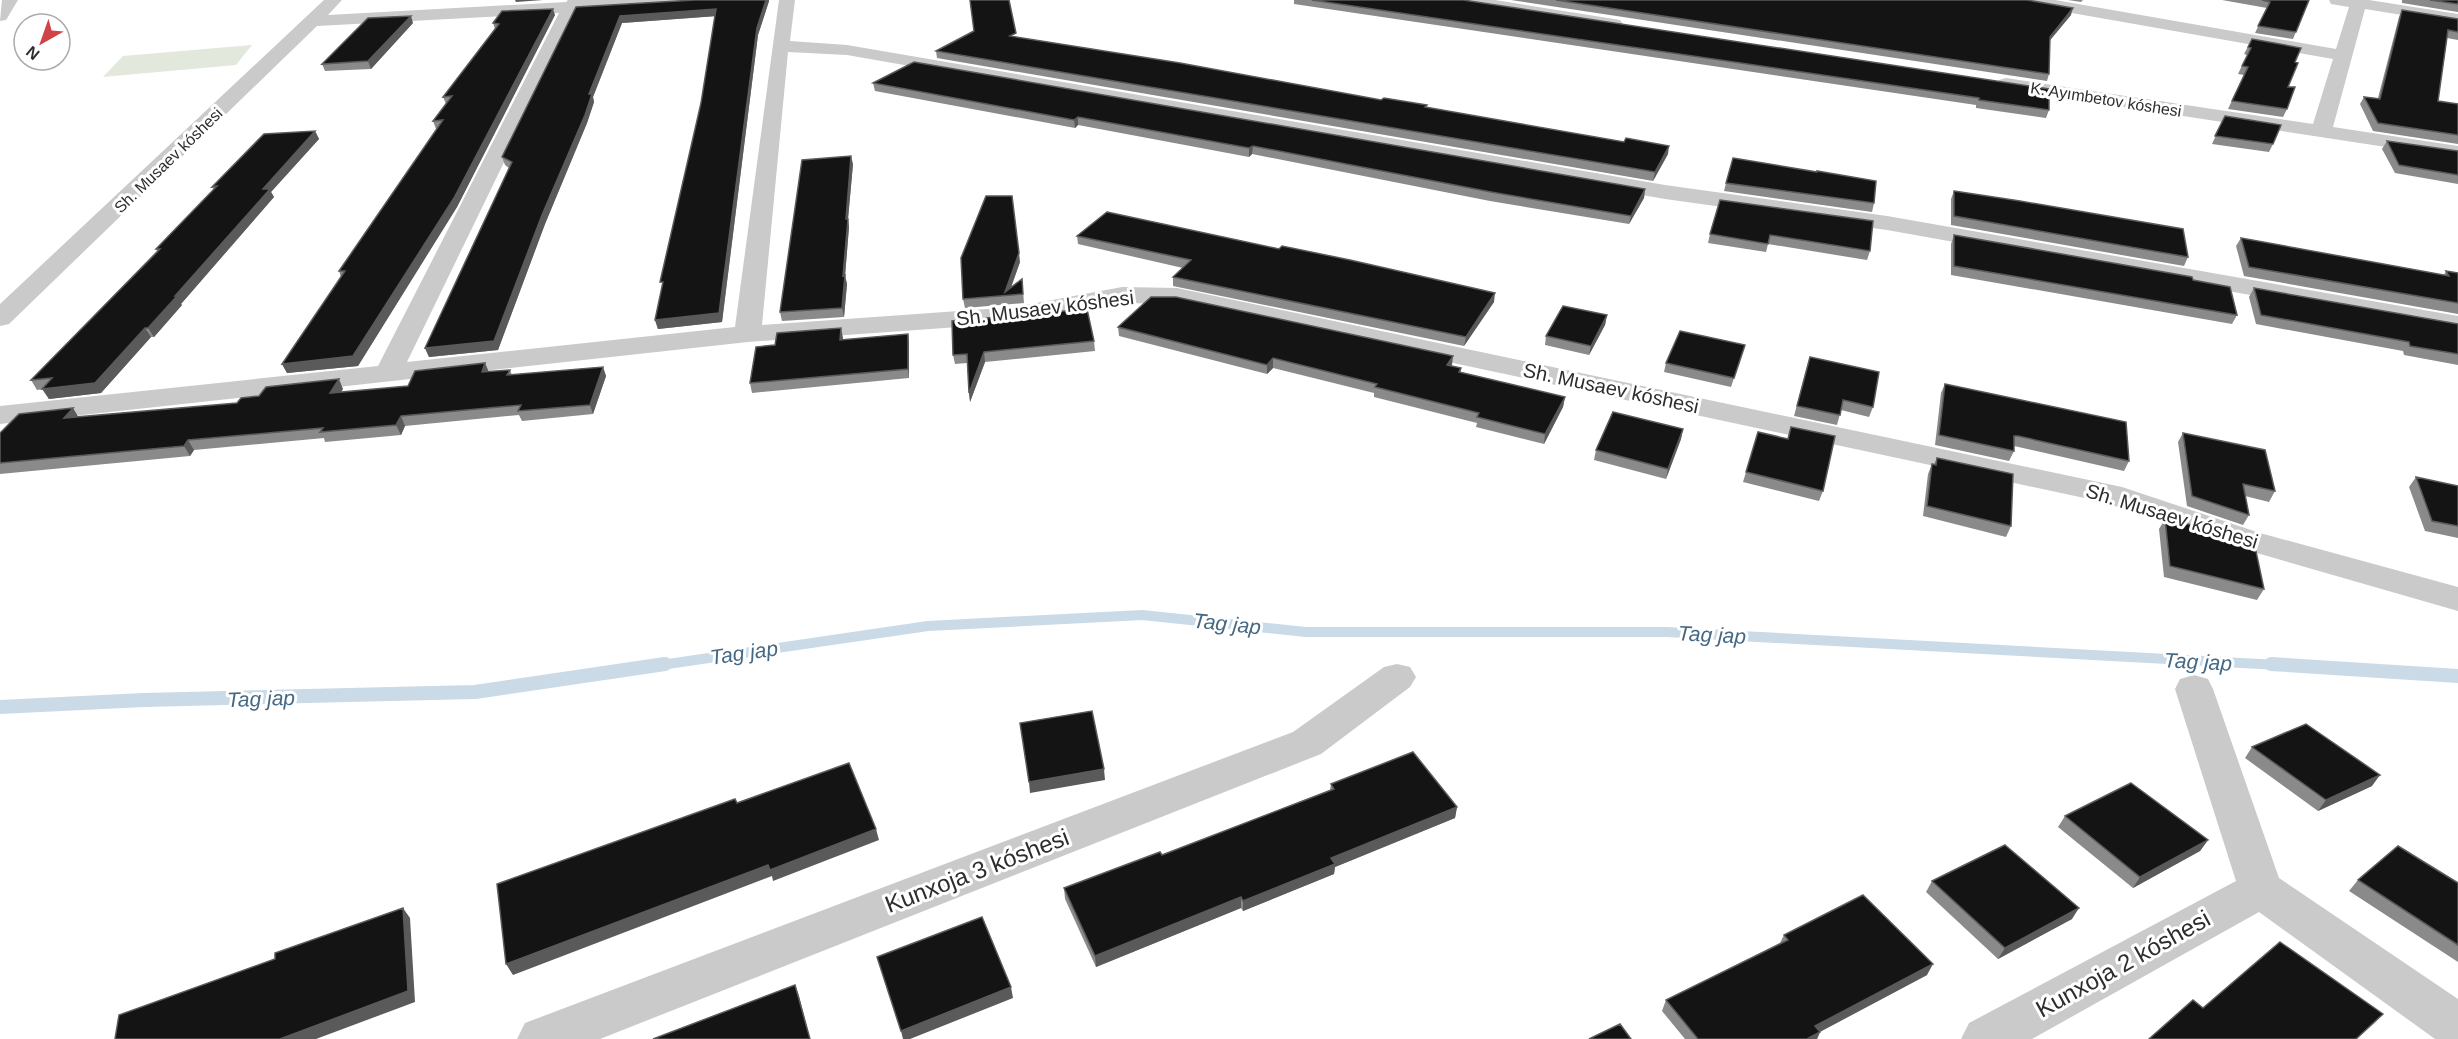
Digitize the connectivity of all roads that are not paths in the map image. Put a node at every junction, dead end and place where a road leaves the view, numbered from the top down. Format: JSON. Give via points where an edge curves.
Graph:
{"nodes":[{"id":1,"x":10,"y":0,"type":"edge"},
{"id":2,"x":334,"y":0,"type":"edge"},
{"id":3,"x":696,"y":0,"type":"edge"},
{"id":4,"x":787,"y":0,"type":"edge"},
{"id":5,"x":1463,"y":0,"type":"edge"},
{"id":6,"x":2026,"y":0,"type":"edge"},
{"id":7,"x":2337,"y":0,"type":"edge"},
{"id":8,"x":2359,"y":2,"type":"edge"},
{"id":9,"x":574,"y":4,"type":"edge"},
{"id":10,"x":0,"y":16,"type":"edge"},
{"id":11,"x":2458,"y":19,"type":"edge"},
{"id":12,"x":312,"y":21,"type":"junction"},
{"id":13,"x":1633,"y":27,"type":"edge"},
{"id":14,"x":780,"y":46,"type":"junction"},
{"id":15,"x":2341,"y":55,"type":"junction"},
{"id":16,"x":1992,"y":82,"type":"edge"},
{"id":17,"x":2321,"y":132,"type":"junction"},
{"id":18,"x":2458,"y":152,"type":"edge"},
{"id":19,"x":0,"y":318,"type":"edge"},
{"id":20,"x":2458,"y":324,"type":"edge"},
{"id":21,"x":748,"y":334,"type":"junction"},
{"id":22,"x":389,"y":371,"type":"junction"},
{"id":23,"x":0,"y":415,"type":"edge"},
{"id":24,"x":2458,"y":599,"type":"edge"},
{"id":25,"x":1397,"y":677,"type":"dead end"},
{"id":26,"x":2194,"y":689,"type":"dead end"},
{"id":27,"x":2261,"y":889,"type":"junction"},
{"id":28,"x":2458,"y":1026,"type":"edge"},
{"id":29,"x":542,"y":1039,"type":"edge"},
{"id":30,"x":1986,"y":1039,"type":"edge"}],
"edges":[{"from":1,"to":10,"type":"street"},
{"from":2,"to":12,"type":"street","name":"Sh. Musaev kóshesi"},
{"from":3,"to":9,"type":"street"},
{"from":4,"to":14,"type":"street"},
{"from":5,"to":13,"type":"street"},
{"from":6,"to":15,"type":"street"},
{"from":7,"to":8,"type":"street"},
{"from":8,"to":11,"type":"street"},
{"from":8,"to":15,"type":"street"},
{"from":9,"to":12,"type":"street"},
{"from":9,"to":22,"type":"street"},
{"from":12,"to":19,"type":"street","name":"Sh. Musaev kóshesi"},
{"from":14,"to":20,"type":"street","via":[[847,50],[1665,192],[1887,223]]},
{"from":14,"to":21,"type":"street"},
{"from":15,"to":17,"type":"street"},
{"from":16,"to":17,"type":"street","name":"K. Ayımbetov kóshesi"},
{"from":17,"to":18,"type":"street","name":"K. Ayımbetov kóshesi"},
{"from":21,"to":22,"type":"street","name":"Sh. Musaev kóshesi"},
{"from":21,"to":24,"type":"street","name":"Sh. Musaev kóshesi","via":[[1015,315],[1122,295],[1177,296],[2111,494],[2248,540]]},
{"from":22,"to":23,"type":"street","name":"Sh. Musaev kóshesi"},
{"from":25,"to":29,"type":"street","name":"Kunxoja 3 kóshesi","via":[[1307,744]]},
{"from":26,"to":27,"type":"street"},
{"from":27,"to":28,"type":"street"},
{"from":27,"to":30,"type":"street","name":"Kunxoja 2 kóshesi"}]}
